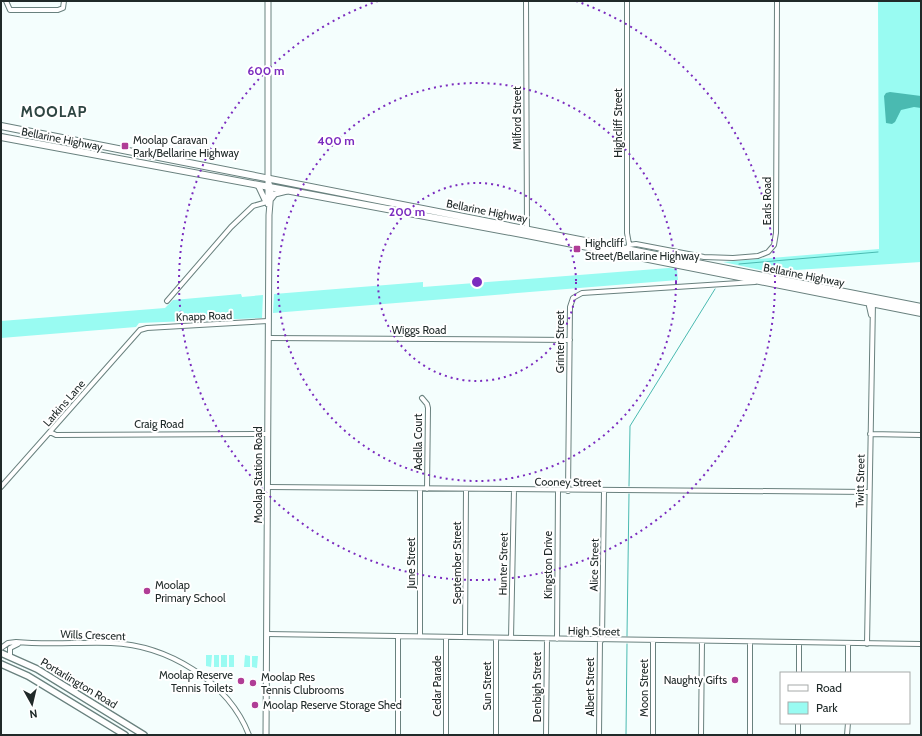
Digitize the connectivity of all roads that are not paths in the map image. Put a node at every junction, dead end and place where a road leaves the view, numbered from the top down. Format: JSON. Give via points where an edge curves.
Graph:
{"nodes":[{"id":1,"x":6,"y":1,"type":"edge"},
{"id":2,"x":64,"y":1,"type":"edge"},
{"id":3,"x":268,"y":1,"type":"edge"},
{"id":4,"x":526,"y":1,"type":"edge"},
{"id":5,"x":627,"y":1,"type":"edge"},
{"id":6,"x":777,"y":1,"type":"edge"},
{"id":7,"x":1,"y":126,"type":"edge"},
{"id":8,"x":1,"y":137,"type":"edge"},
{"id":9,"x":268,"y":179,"type":"junction"},
{"id":10,"x":258,"y":185,"type":"junction"},
{"id":11,"x":269,"y":187,"type":"junction"},
{"id":12,"x":288,"y":191,"type":"junction"},
{"id":13,"x":268,"y":202,"type":"junction"},
{"id":14,"x":527,"y":232,"type":"junction"},
{"id":15,"x":627,"y":249,"type":"junction"},
{"id":16,"x":746,"y":273,"type":"junction"},
{"id":17,"x":735,"y":277,"type":"junction"},
{"id":18,"x":760,"y":282,"type":"junction"},
{"id":19,"x":723,"y":284,"type":"junction"},
{"id":20,"x":167,"y":301,"type":"dead end"},
{"id":21,"x":871,"y":302,"type":"junction"},
{"id":22,"x":921,"y":308,"type":"edge"},
{"id":23,"x":921,"y":313,"type":"edge"},
{"id":24,"x":268,"y":321,"type":"junction"},
{"id":25,"x":140,"y":330,"type":"joint"},
{"id":26,"x":268,"y":338,"type":"junction"},
{"id":27,"x":570,"y":340,"type":"junction"},
{"id":28,"x":422,"y":398,"type":"dead end"},
{"id":29,"x":50,"y":432,"type":"junction"},
{"id":30,"x":268,"y":434,"type":"junction"},
{"id":31,"x":870,"y":434,"type":"junction"},
{"id":32,"x":921,"y":435,"type":"edge"},
{"id":33,"x":1,"y":487,"type":"edge"},
{"id":34,"x":268,"y":487,"type":"junction"},
{"id":35,"x":420,"y":489,"type":"junction"},
{"id":36,"x":427,"y":489,"type":"junction"},
{"id":37,"x":466,"y":490,"type":"junction"},
{"id":38,"x":514,"y":490,"type":"junction"},
{"id":39,"x":558,"y":490,"type":"junction"},
{"id":40,"x":568,"y":490,"type":"junction"},
{"id":41,"x":604,"y":491,"type":"junction"},
{"id":42,"x":869,"y":492,"type":"junction"},
{"id":43,"x":267,"y":634,"type":"junction"},
{"id":44,"x":398,"y":636,"type":"junction"},
{"id":45,"x":420,"y":636,"type":"junction"},
{"id":46,"x":446,"y":637,"type":"junction"},
{"id":47,"x":465,"y":637,"type":"junction"},
{"id":48,"x":496,"y":638,"type":"junction"},
{"id":49,"x":511,"y":638,"type":"junction"},
{"id":50,"x":546,"y":639,"type":"junction"},
{"id":51,"x":556,"y":639,"type":"junction"},
{"id":52,"x":601,"y":640,"type":"junction"},
{"id":53,"x":653,"y":640,"type":"junction"},
{"id":54,"x":702,"y":641,"type":"junction"},
{"id":55,"x":750,"y":642,"type":"junction"},
{"id":56,"x":24,"y":643,"type":"junction"},
{"id":57,"x":799,"y":643,"type":"junction"},
{"id":58,"x":848,"y":643,"type":"junction"},
{"id":59,"x":867,"y":644,"type":"junction"},
{"id":60,"x":921,"y":644,"type":"edge"},
{"id":61,"x":1,"y":648,"type":"edge"},
{"id":62,"x":1,"y":653,"type":"edge"},
{"id":63,"x":10,"y":657,"type":"junction"},
{"id":64,"x":1,"y":664,"type":"edge"},
{"id":65,"x":799,"y":672,"type":"edge"},
{"id":66,"x":848,"y":672,"type":"edge"},
{"id":67,"x":798,"y":724,"type":"edge"},
{"id":68,"x":848,"y":724,"type":"edge"},
{"id":69,"x":250,"y":734,"type":"edge"},
{"id":70,"x":125,"y":735,"type":"edge"},
{"id":71,"x":144,"y":735,"type":"edge"},
{"id":72,"x":266,"y":735,"type":"edge"},
{"id":73,"x":398,"y":735,"type":"edge"},
{"id":74,"x":446,"y":735,"type":"edge"},
{"id":75,"x":496,"y":735,"type":"edge"},
{"id":76,"x":546,"y":735,"type":"edge"},
{"id":77,"x":599,"y":735,"type":"edge"},
{"id":78,"x":653,"y":735,"type":"edge"},
{"id":79,"x":701,"y":735,"type":"edge"},
{"id":80,"x":750,"y":735,"type":"edge"},
{"id":81,"x":798,"y":735,"type":"edge"},
{"id":82,"x":848,"y":735,"type":"edge"}],
"edges":[{"from":1,"to":2,"type":"street","via":[[10,10],[58,10],[63,8]]},
{"from":3,"to":9,"type":"street","name":"Moolap Station Road"},
{"from":4,"to":14,"type":"street","name":"Milford Street"},
{"from":5,"to":15,"type":"street","name":"Highcliff Street"},
{"from":6,"to":15,"type":"street","name":"Earls Road","via":[[776,233],[772,249],[758,256],[720,258],[642,245]]},
{"from":7,"to":9,"type":"highway","name":"Bellarine Highway"},
{"from":8,"to":10,"type":"highway","name":"Bellarine Highway"},
{"from":9,"to":11,"type":"street","name":"Moolap Station Road"},
{"from":9,"to":14,"type":"highway","name":"Bellarine Highway"},
{"from":10,"to":11,"type":"highway","name":"Bellarine Highway"},
{"from":10,"to":13,"type":"street"},
{"from":11,"to":12,"type":"highway","name":"Bellarine Highway"},
{"from":11,"to":13,"type":"street","name":"Moolap Station Road"},
{"from":12,"to":13,"type":"street","via":[[275,194]]},
{"from":12,"to":14,"type":"highway","name":"Bellarine Highway"},
{"from":13,"to":20,"type":"street","via":[[253,206],[234,224]]},
{"from":13,"to":24,"type":"street","name":"Moolap Station Road"},
{"from":14,"to":15,"type":"highway","name":"Bellarine Highway"},
{"from":15,"to":16,"type":"highway","name":"Bellarine Highway"},
{"from":15,"to":17,"type":"highway","name":"Bellarine Highway"},
{"from":16,"to":17,"type":"highway"},
{"from":16,"to":21,"type":"highway","name":"Bellarine Highway"},
{"from":17,"to":18,"type":"highway","name":"Bellarine Highway"},
{"from":17,"to":19,"type":"street","name":"Grinter Street"},
{"from":18,"to":19,"type":"street","name":"Grinter Street"},
{"from":18,"to":21,"type":"highway","name":"Bellarine Highway"},
{"from":19,"to":27,"type":"street","name":"Grinter Street","via":[[578,294],[570,303]]},
{"from":21,"to":22,"type":"highway","name":"Bellarine Highway"},
{"from":21,"to":23,"type":"highway","name":"Bellarine Highway"},
{"from":21,"to":31,"type":"street","name":"Twitt Street"},
{"from":24,"to":25,"type":"street","name":"Knapp Road"},
{"from":24,"to":26,"type":"street","name":"Moolap Station Road"},
{"from":25,"to":29,"type":"street","name":"Larkins Lane"},
{"from":26,"to":27,"type":"street","name":"Wiggs Road"},
{"from":26,"to":30,"type":"street","name":"Moolap Station Road"},
{"from":27,"to":40,"type":"street","name":"Grinter Street"},
{"from":28,"to":36,"type":"street","name":"Adella Court","via":[[427,404]]},
{"from":29,"to":30,"type":"street","name":"Craig Road","via":[[56,435]]},
{"from":29,"to":33,"type":"street","name":"Larkins Lane"},
{"from":30,"to":34,"type":"street","name":"Moolap Station Road"},
{"from":31,"to":32,"type":"street"},
{"from":31,"to":42,"type":"street","name":"Twitt Street"},
{"from":34,"to":35,"type":"street","name":"Cooney Street"},
{"from":34,"to":43,"type":"street","name":"Moolap Station Road"},
{"from":35,"to":36,"type":"street","name":"Cooney Street"},
{"from":35,"to":45,"type":"street","name":"June Street"},
{"from":36,"to":37,"type":"street","name":"Cooney Street"},
{"from":37,"to":38,"type":"street","name":"Cooney Street"},
{"from":37,"to":47,"type":"street","name":"September Street"},
{"from":38,"to":39,"type":"street","name":"Cooney Street"},
{"from":38,"to":49,"type":"street","name":"Hunter Street"},
{"from":39,"to":40,"type":"street","name":"Cooney Street"},
{"from":39,"to":51,"type":"street","name":"Kingston Drive"},
{"from":40,"to":41,"type":"street","name":"Cooney Street"},
{"from":41,"to":42,"type":"street","name":"Cooney Street"},
{"from":41,"to":52,"type":"street","name":"Alice Street"},
{"from":42,"to":59,"type":"street","name":"Twitt Street"},
{"from":43,"to":44,"type":"street","name":"High Street"},
{"from":43,"to":72,"type":"street","name":"Moolap Station Road"},
{"from":44,"to":45,"type":"street","name":"High Street"},
{"from":44,"to":73,"type":"street"},
{"from":45,"to":46,"type":"street","name":"High Street"},
{"from":46,"to":47,"type":"street","name":"High Street"},
{"from":46,"to":74,"type":"street","name":"Cedar Parade"},
{"from":47,"to":48,"type":"street","name":"High Street"},
{"from":48,"to":49,"type":"street","name":"High Street"},
{"from":48,"to":75,"type":"street","name":"Sun Street"},
{"from":49,"to":50,"type":"street","name":"High Street"},
{"from":50,"to":51,"type":"street","name":"High Street"},
{"from":50,"to":76,"type":"street","name":"Denbigh Street"},
{"from":51,"to":52,"type":"street","name":"High Street"},
{"from":52,"to":53,"type":"street","name":"High Street"},
{"from":52,"to":77,"type":"street","name":"Albert Street"},
{"from":53,"to":54,"type":"street","name":"High Street"},
{"from":53,"to":78,"type":"street","name":"Moon Street"},
{"from":54,"to":55,"type":"street","name":"High Street"},
{"from":54,"to":79,"type":"street"},
{"from":55,"to":57,"type":"street","name":"High Street"},
{"from":55,"to":80,"type":"street"},
{"from":56,"to":61,"type":"street","name":"Wills Crescent","via":[[11,642]]},
{"from":56,"to":63,"type":"street","via":[[12,646]]},
{"from":56,"to":69,"type":"street","name":"Wills Crescent","via":[[112,643],[137,646],[164,655],[209,682],[229,702]]},
{"from":57,"to":58,"type":"street","name":"High Street"},
{"from":57,"to":65,"type":"street"},
{"from":58,"to":59,"type":"street","name":"High Street"},
{"from":58,"to":66,"type":"street"},
{"from":59,"to":60,"type":"street","name":"High Street"},
{"from":62,"to":63,"type":"main road","name":"Portarlington Road"},
{"from":63,"to":71,"type":"main road","name":"Portarlington Road","via":[[37,669]]},
{"from":64,"to":70,"type":"main road","name":"Portarlington Road","via":[[28,676]]},
{"from":67,"to":81,"type":"street"},
{"from":68,"to":82,"type":"street"}]}
